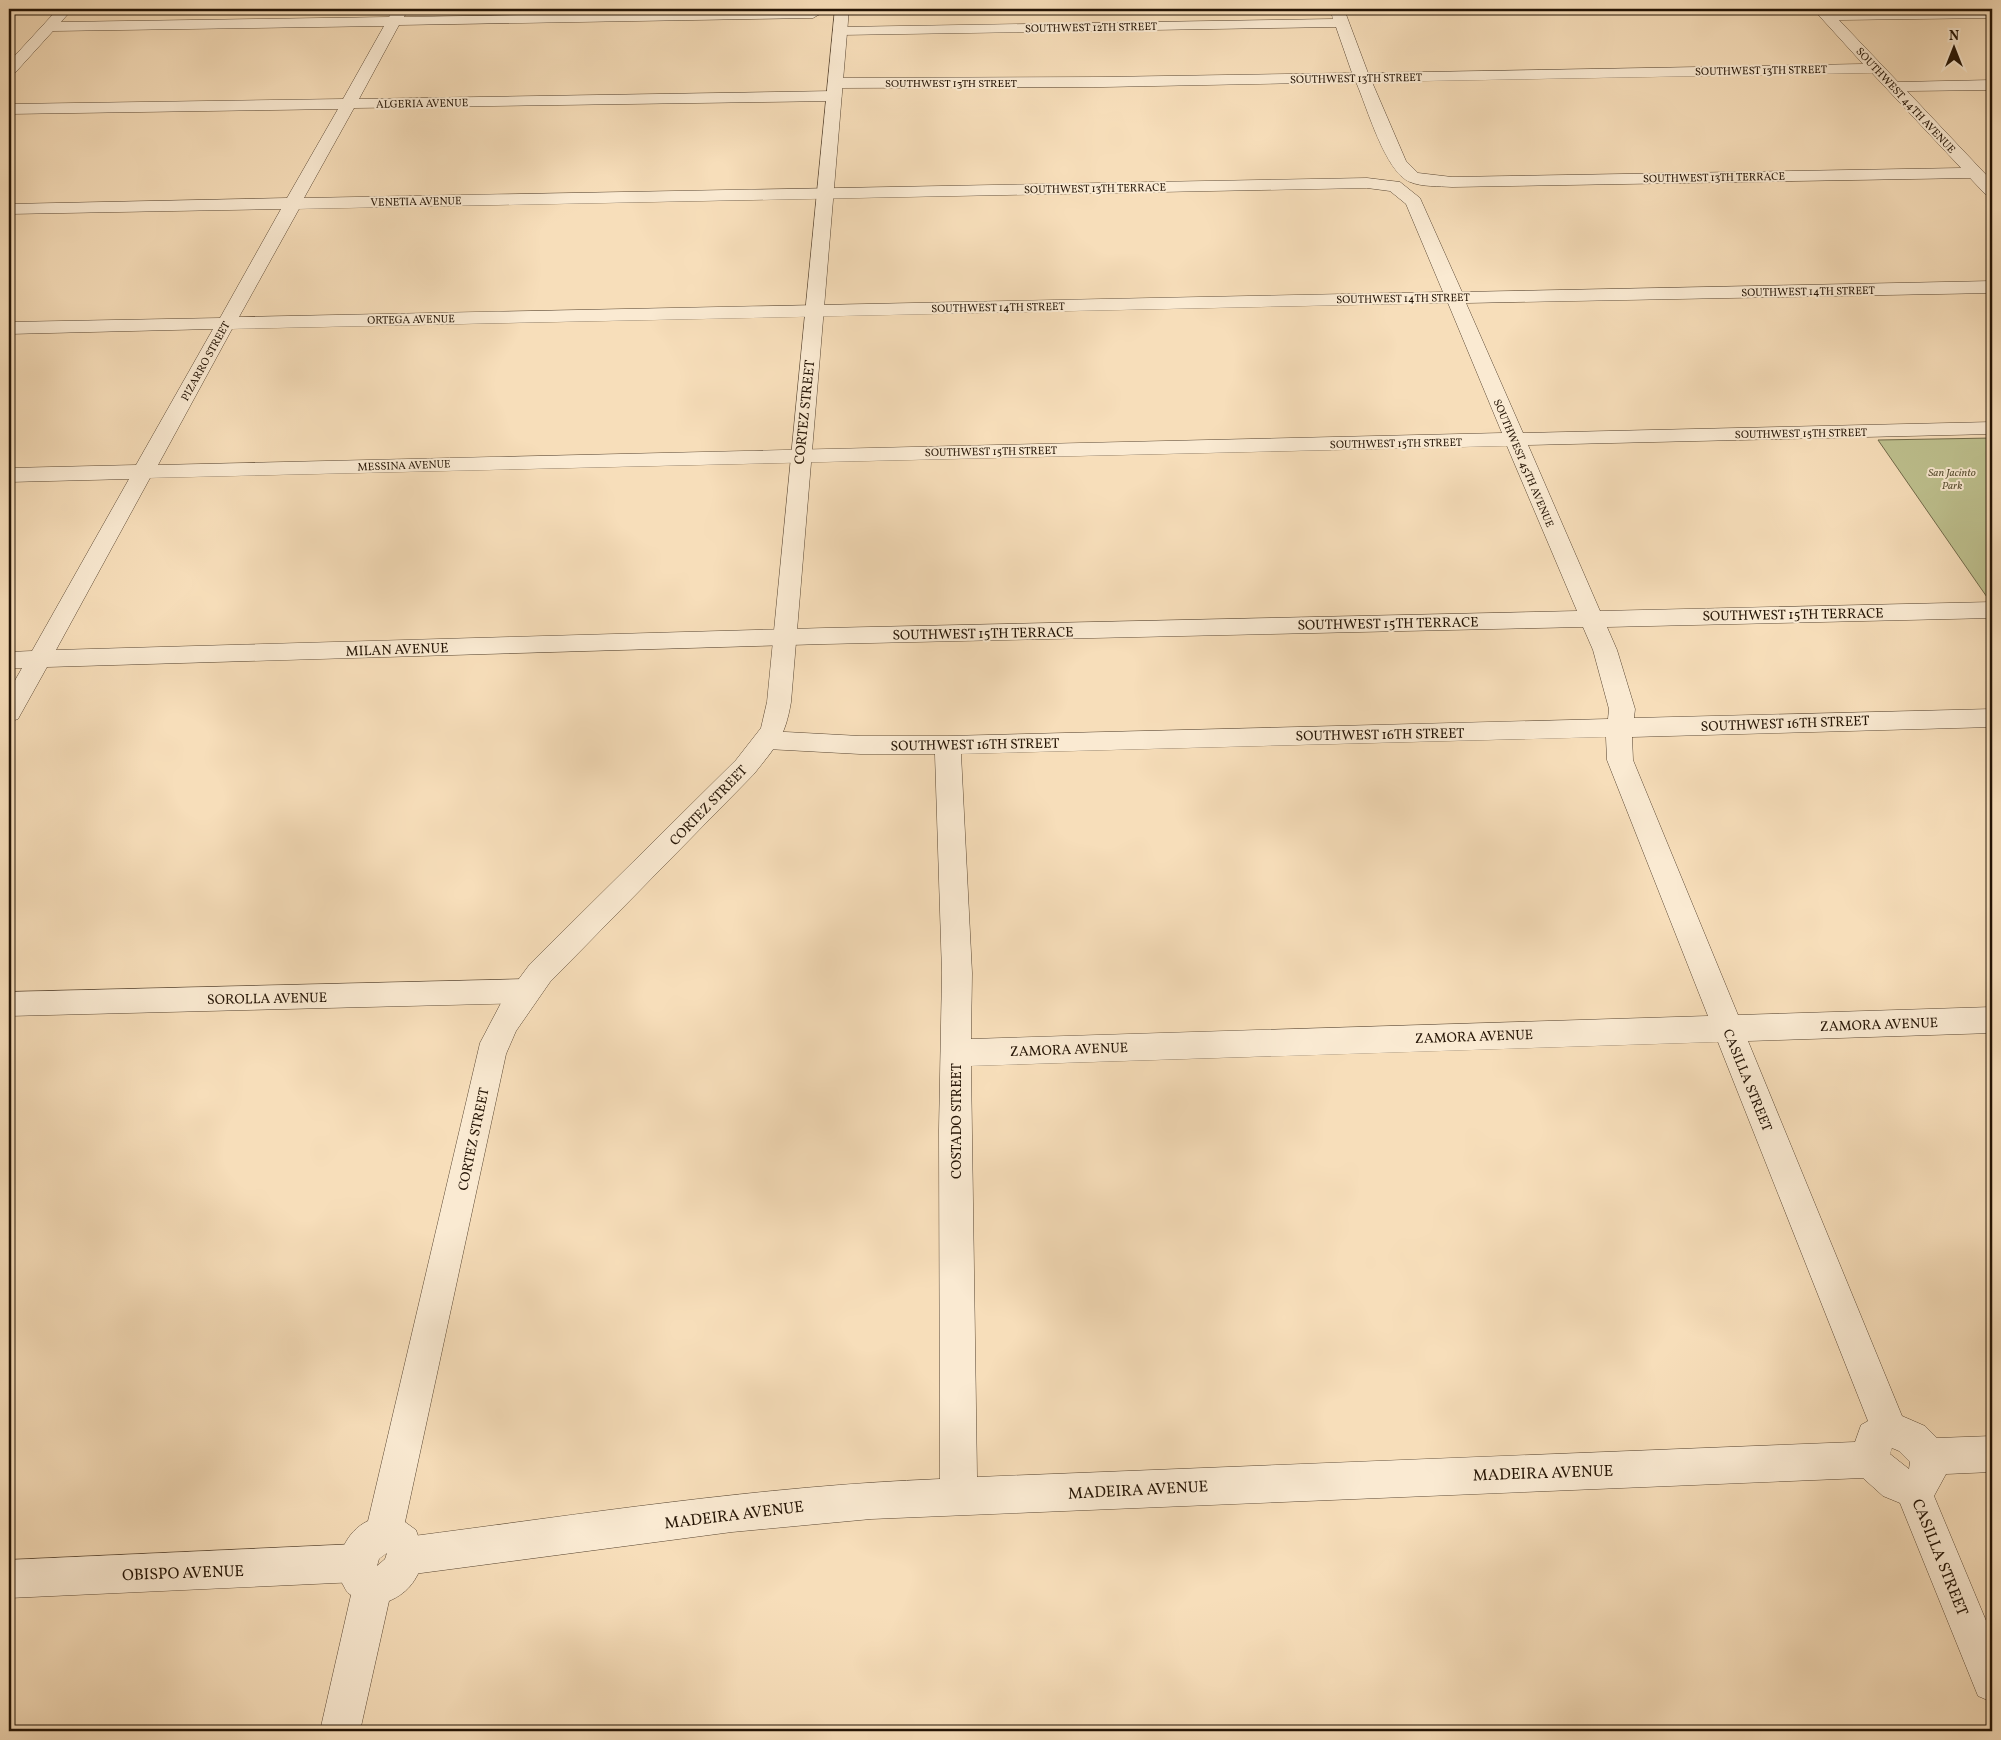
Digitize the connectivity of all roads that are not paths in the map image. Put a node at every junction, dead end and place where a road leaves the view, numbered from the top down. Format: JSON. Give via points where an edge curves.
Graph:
{"nodes":[{"id":1,"x":65,"y":9,"type":"edge"},
{"id":2,"x":1823,"y":12,"type":"edge"},
{"id":3,"x":813,"y":14,"type":"dead end"},
{"id":4,"x":1992,"y":14,"type":"edge"},
{"id":5,"x":398,"y":15,"type":"edge"},
{"id":6,"x":1339,"y":16,"type":"edge"},
{"id":7,"x":841,"y":20,"type":"edge"},
{"id":8,"x":49,"y":27,"type":"junction"},
{"id":9,"x":1876,"y":68,"type":"junction"},
{"id":10,"x":9,"y":71,"type":"edge"},
{"id":11,"x":1362,"y":78,"type":"junction"},
{"id":12,"x":1992,"y":85,"type":"edge"},
{"id":13,"x":1895,"y":87,"type":"junction"},
{"id":14,"x":835,"y":89,"type":"junction"},
{"id":15,"x":348,"y":104,"type":"junction"},
{"id":16,"x":9,"y":109,"type":"edge"},
{"id":17,"x":1975,"y":172,"type":"junction"},
{"id":18,"x":1406,"y":182,"type":"junction"},
{"id":19,"x":1992,"y":191,"type":"edge"},
{"id":20,"x":824,"y":193,"type":"junction"},
{"id":21,"x":293,"y":204,"type":"junction"},
{"id":22,"x":9,"y":209,"type":"edge"},
{"id":23,"x":1992,"y":288,"type":"edge"},
{"id":24,"x":1454,"y":297,"type":"junction"},
{"id":25,"x":814,"y":311,"type":"junction"},
{"id":26,"x":226,"y":323,"type":"junction"},
{"id":27,"x":9,"y":328,"type":"edge"},
{"id":28,"x":1992,"y":428,"type":"edge"},
{"id":29,"x":1514,"y":440,"type":"junction"},
{"id":30,"x":800,"y":455,"type":"junction"},
{"id":31,"x":142,"y":472,"type":"junction"},
{"id":32,"x":9,"y":475,"type":"edge"},
{"id":33,"x":1992,"y":610,"type":"edge"},
{"id":34,"x":1592,"y":618,"type":"junction"},
{"id":35,"x":784,"y":638,"type":"junction"},
{"id":36,"x":40,"y":659,"type":"junction"},
{"id":37,"x":9,"y":660,"type":"edge"},
{"id":38,"x":9,"y":714,"type":"edge"},
{"id":39,"x":1992,"y":718,"type":"edge"},
{"id":40,"x":1620,"y":728,"type":"junction"},
{"id":41,"x":768,"y":740,"type":"junction"},
{"id":42,"x":948,"y":745,"type":"junction"},
{"id":43,"x":526,"y":991,"type":"junction"},
{"id":44,"x":9,"y":1004,"type":"edge"},
{"id":45,"x":1992,"y":1020,"type":"edge"},
{"id":46,"x":1727,"y":1028,"type":"junction"},
{"id":47,"x":956,"y":1053,"type":"junction"},
{"id":48,"x":1881,"y":1444,"type":"junction"},
{"id":49,"x":1992,"y":1454,"type":"edge"},
{"id":50,"x":1919,"y":1472,"type":"junction"},
{"id":51,"x":959,"y":1497,"type":"junction"},
{"id":52,"x":395,"y":1545,"type":"junction"},
{"id":53,"x":365,"y":1574,"type":"junction"},
{"id":54,"x":9,"y":1579,"type":"edge"},
{"id":55,"x":1992,"y":1682,"type":"edge"},
{"id":56,"x":340,"y":1731,"type":"edge"}],
"edges":[{"from":1,"to":8,"type":"street"},
{"from":2,"to":4,"type":"street"},
{"from":2,"to":9,"type":"street","name":"SOUTHWEST 44TH AVENUE"},
{"from":3,"to":5,"type":"street"},
{"from":5,"to":8,"type":"street"},
{"from":5,"to":15,"type":"street","name":"PIZARRO STREET"},
{"from":6,"to":7,"type":"street","name":"SOUTHWEST 12TH STREET"},
{"from":6,"to":11,"type":"street","name":"SOUTHWEST 45TH AVENUE"},
{"from":7,"to":14,"type":"street","name":"CORTEZ STREET"},
{"from":8,"to":10,"type":"street"},
{"from":9,"to":11,"type":"street","name":"SOUTHWEST 13TH STREET"},
{"from":9,"to":13,"type":"street","name":"SOUTHWEST 44TH AVENUE"},
{"from":11,"to":14,"type":"street","name":"SOUTHWEST 13TH STREET"},
{"from":11,"to":18,"type":"street","name":"SOUTHWEST 45TH AVENUE"},
{"from":12,"to":13,"type":"street"},
{"from":13,"to":17,"type":"street","name":"SOUTHWEST 44TH AVENUE"},
{"from":14,"to":15,"type":"street","name":"ALGERIA AVENUE"},
{"from":14,"to":20,"type":"street","name":"CORTEZ STREET"},
{"from":15,"to":16,"type":"street","name":"ALGERIA AVENUE"},
{"from":15,"to":21,"type":"street","name":"PIZARRO STREET"},
{"from":17,"to":18,"type":"street","name":"SOUTHWEST 13TH TERRACE"},
{"from":17,"to":19,"type":"street","name":"SOUTHWEST 44TH AVENUE"},
{"from":18,"to":20,"type":"street","name":"SOUTHWEST 13TH TERRACE"},
{"from":18,"to":24,"type":"street","name":"SOUTHWEST 45TH AVENUE"},
{"from":20,"to":21,"type":"street","name":"VENETIA AVENUE"},
{"from":20,"to":25,"type":"street","name":"CORTEZ STREET"},
{"from":21,"to":22,"type":"street","name":"VENETIA AVENUE"},
{"from":21,"to":26,"type":"street","name":"PIZARRO STREET"},
{"from":23,"to":24,"type":"street","name":"SOUTHWEST 14TH STREET"},
{"from":24,"to":25,"type":"street","name":"SOUTHWEST 14TH STREET"},
{"from":24,"to":29,"type":"street","name":"SOUTHWEST 45TH AVENUE"},
{"from":25,"to":26,"type":"street","name":"ORTEGA AVENUE"},
{"from":25,"to":30,"type":"street","name":"CORTEZ STREET"},
{"from":26,"to":27,"type":"street","name":"ORTEGA AVENUE"},
{"from":26,"to":31,"type":"street","name":"PIZARRO STREET"},
{"from":28,"to":29,"type":"street","name":"SOUTHWEST 15TH STREET"},
{"from":29,"to":30,"type":"street","name":"SOUTHWEST 15TH STREET"},
{"from":29,"to":34,"type":"street","name":"SOUTHWEST 45TH AVENUE"},
{"from":30,"to":31,"type":"street","name":"MESSINA AVENUE"},
{"from":30,"to":35,"type":"street","name":"CORTEZ STREET"},
{"from":31,"to":32,"type":"street","name":"MESSINA AVENUE"},
{"from":31,"to":36,"type":"street","name":"PIZARRO STREET"},
{"from":33,"to":34,"type":"street","name":"SOUTHWEST 15TH TERRACE"},
{"from":34,"to":35,"type":"street","name":"SOUTHWEST 15TH TERRACE"},
{"from":34,"to":40,"type":"street","name":"SOUTHWEST 45TH AVENUE","via":[[1618,691],[1622,709]]},
{"from":35,"to":36,"type":"street","name":"MILAN AVENUE"},
{"from":35,"to":41,"type":"street","name":"CORTEZ STREET","via":[[778,713]]},
{"from":36,"to":37,"type":"street","name":"MILAN AVENUE"},
{"from":36,"to":38,"type":"street","name":"PIZARRO STREET"},
{"from":39,"to":40,"type":"street","name":"SOUTHWEST 16TH STREET"},
{"from":40,"to":42,"type":"street","name":"SOUTHWEST 16TH STREET"},
{"from":40,"to":46,"type":"street","name":"CASILLA STREET","via":[[1620,760]]},
{"from":41,"to":42,"type":"street","name":"SOUTHWEST 16TH STREET"},
{"from":41,"to":43,"type":"street","name":"CORTEZ STREET","via":[[713,802],[552,960]]},
{"from":42,"to":47,"type":"street","name":"COSTADO STREET","via":[[957,973]]},
{"from":43,"to":44,"type":"street","name":"SOROLLA AVENUE"},
{"from":43,"to":52,"type":"street","name":"CORTEZ STREET","via":[[510,1014],[493,1049]]},
{"from":45,"to":46,"type":"street","name":"ZAMORA AVENUE"},
{"from":46,"to":47,"type":"street","name":"ZAMORA AVENUE"},
{"from":46,"to":48,"type":"street","name":"CASILLA STREET"},
{"from":47,"to":51,"type":"street","name":"COSTADO STREET"},
{"from":48,"to":50,"type":"street","via":[[1877,1466],[1890,1480]]},
{"from":48,"to":51,"type":"street","name":"MADEIRA AVENUE"},
{"from":49,"to":50,"type":"street"},
{"from":50,"to":55,"type":"street","name":"CASILLA STREET"},
{"from":51,"to":52,"type":"street","name":"MADEIRA AVENUE","via":[[862,1501]]},
{"from":52,"to":53,"type":"street","via":[[365,1546]]},
{"from":53,"to":54,"type":"street","name":"OBISPO AVENUE","via":[[306,1567]]},
{"from":53,"to":56,"type":"street","via":[[364,1621]]}]}
